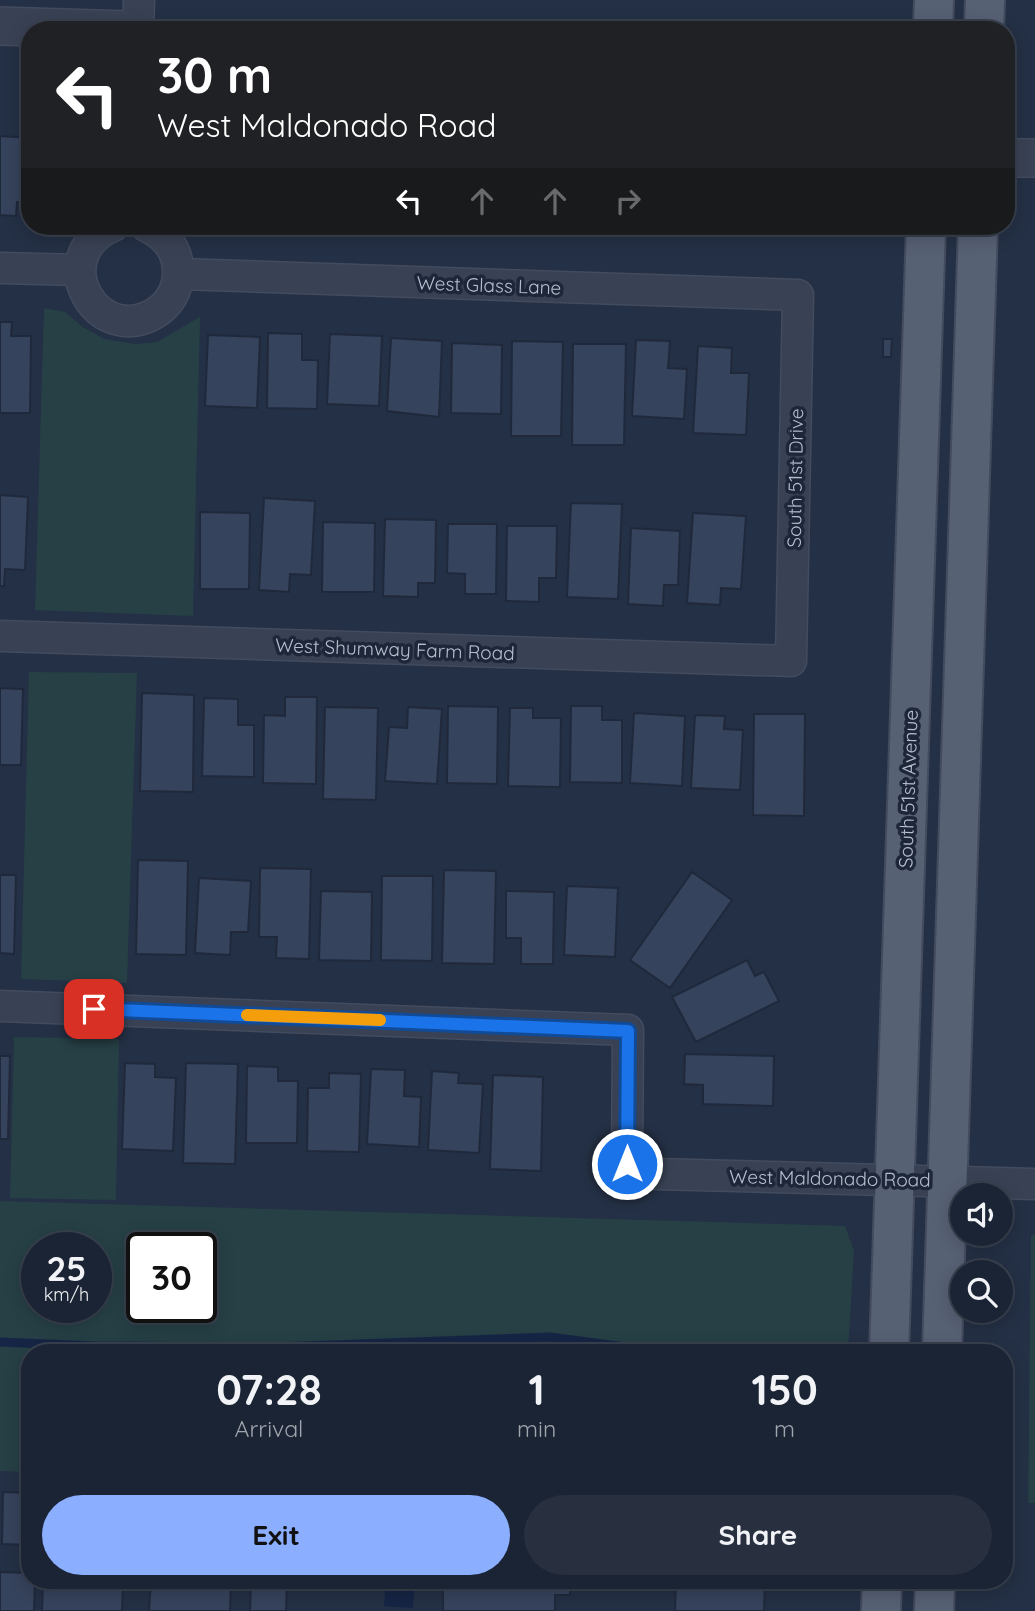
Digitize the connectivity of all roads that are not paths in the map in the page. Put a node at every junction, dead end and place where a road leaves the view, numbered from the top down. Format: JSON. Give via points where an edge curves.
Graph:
{"nodes":[{"id":1,"x":139,"y":0,"type":"edge"},
{"id":2,"x":934,"y":0,"type":"edge"},
{"id":3,"x":985,"y":0,"type":"edge"},
{"id":4,"x":138,"y":21,"type":"edge"},
{"id":5,"x":933,"y":21,"type":"edge"},
{"id":6,"x":984,"y":21,"type":"edge"},
{"id":7,"x":0,"y":26,"type":"edge"},
{"id":8,"x":21,"y":27,"type":"edge"},
{"id":9,"x":1015,"y":158,"type":"edge"},
{"id":10,"x":1035,"y":158,"type":"edge"},
{"id":11,"x":97,"y":235,"type":"edge"},
{"id":12,"x":161,"y":235,"type":"edge"},
{"id":13,"x":926,"y":235,"type":"edge"},
{"id":14,"x":978,"y":235,"type":"edge"},
{"id":15,"x":0,"y":268,"type":"edge"},
{"id":16,"x":80,"y":270,"type":"junction"},
{"id":17,"x":179,"y":274,"type":"junction"},
{"id":18,"x":798,"y":295,"type":"joint"},
{"id":19,"x":0,"y":636,"type":"edge"},
{"id":20,"x":791,"y":661,"type":"joint"},
{"id":21,"x":0,"y":1006,"type":"edge"},
{"id":22,"x":896,"y":1180,"type":"junction"},
{"id":23,"x":947,"y":1181,"type":"junction"},
{"id":24,"x":1035,"y":1184,"type":"edge"},
{"id":25,"x":889,"y":1344,"type":"edge"},
{"id":26,"x":942,"y":1344,"type":"edge"},
{"id":27,"x":882,"y":1589,"type":"edge"},
{"id":28,"x":935,"y":1589,"type":"edge"},
{"id":29,"x":881,"y":1611,"type":"edge"},
{"id":30,"x":934,"y":1611,"type":"edge"}],
"edges":[{"from":1,"to":4,"type":"street"},
{"from":2,"to":5,"type":"main road"},
{"from":3,"to":6,"type":"main road"},
{"from":7,"to":8,"type":"street"},
{"from":9,"to":10,"type":"street"},
{"from":11,"to":16,"type":"street","via":[[83,255]]},
{"from":12,"to":17,"type":"street","via":[[171,245]]},
{"from":13,"to":22,"type":"main road","name":"South 51st Avenue"},
{"from":14,"to":23,"type":"main road"},
{"from":15,"to":16,"type":"street"},
{"from":16,"to":17,"type":"street","via":[[90,302],[103,314],[127,321],[152,316],[166,305]]},
{"from":17,"to":18,"type":"street","name":"West Glass Lane"},
{"from":18,"to":20,"type":"street","name":"South 51st Drive"},
{"from":19,"to":20,"type":"street","name":"West Shumway Farm Road"},
{"from":21,"to":22,"type":"street","name":"West Maldonado Road","via":[[628,1031],[627,1164],[655,1174]]},
{"from":22,"to":23,"type":"street","name":"West Maldonado Road"},
{"from":22,"to":25,"type":"main road","name":"South 51st Avenue"},
{"from":23,"to":24,"type":"street","name":"West Maldonado Road"},
{"from":23,"to":26,"type":"main road"},
{"from":27,"to":29,"type":"main road"},
{"from":28,"to":30,"type":"main road"}]}
